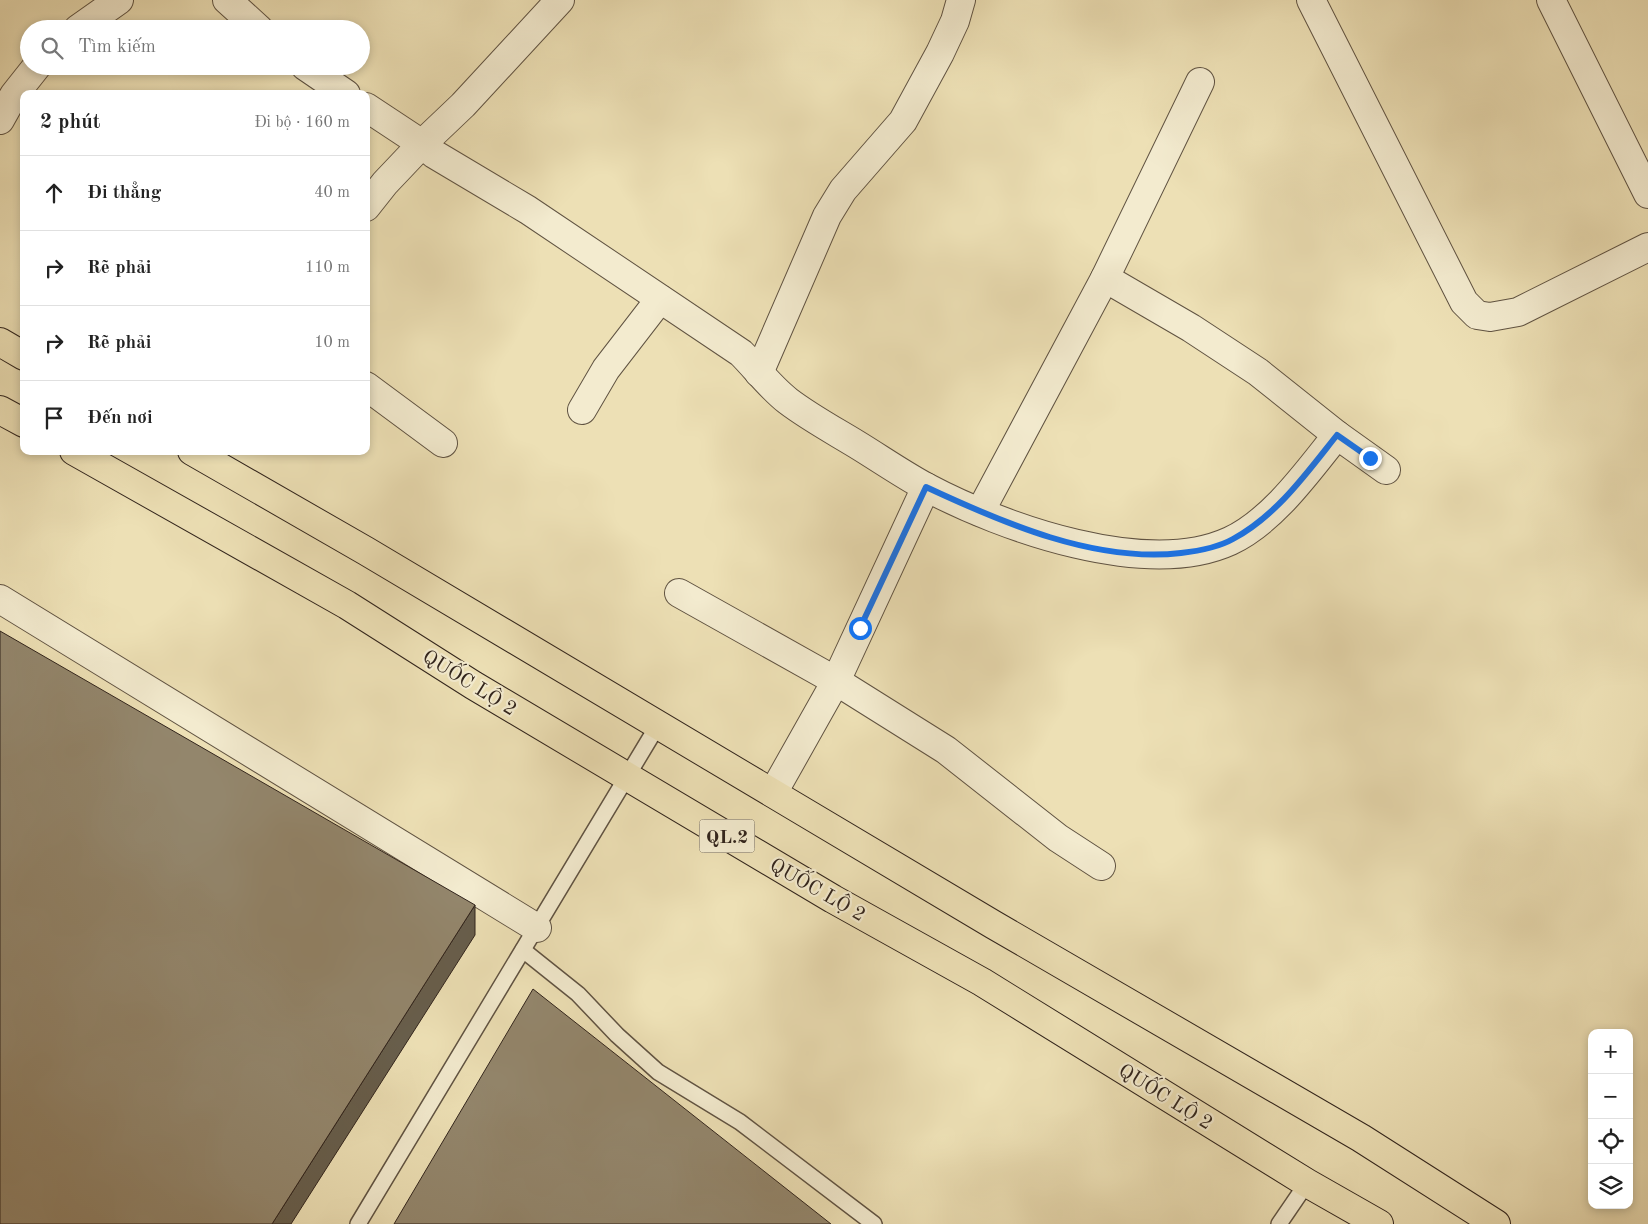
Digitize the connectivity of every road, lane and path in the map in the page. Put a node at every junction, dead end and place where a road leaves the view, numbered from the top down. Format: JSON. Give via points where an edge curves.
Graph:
{"nodes":[{"id":1,"x":119,"y":0,"type":"edge"},
{"id":2,"x":227,"y":0,"type":"edge"},
{"id":3,"x":560,"y":0,"type":"edge"},
{"id":4,"x":961,"y":0,"type":"edge"},
{"id":5,"x":1311,"y":0,"type":"edge"},
{"id":6,"x":1551,"y":0,"type":"edge"},
{"id":7,"x":91,"y":20,"type":"edge"},
{"id":8,"x":249,"y":20,"type":"edge"},
{"id":9,"x":30,"y":75,"type":"edge"},
{"id":10,"x":318,"y":75,"type":"edge"},
{"id":11,"x":1200,"y":82,"type":"dead end"},
{"id":12,"x":340,"y":90,"type":"edge"},
{"id":13,"x":370,"y":110,"type":"edge"},
{"id":14,"x":0,"y":120,"type":"edge"},
{"id":15,"x":422,"y":144,"type":"junction"},
{"id":16,"x":1648,"y":194,"type":"edge"},
{"id":17,"x":370,"y":202,"type":"edge"},
{"id":18,"x":1648,"y":247,"type":"edge"},
{"id":19,"x":1105,"y":278,"type":"junction"},
{"id":20,"x":660,"y":299,"type":"junction"},
{"id":21,"x":0,"y":342,"type":"edge"},
{"id":22,"x":20,"y":354,"type":"edge"},
{"id":23,"x":759,"y":373,"type":"junction"},
{"id":24,"x":370,"y":389,"type":"edge"},
{"id":25,"x":0,"y":410,"type":"edge"},
{"id":26,"x":582,"y":410,"type":"dead end"},
{"id":27,"x":20,"y":421,"type":"edge"},
{"id":28,"x":1337,"y":435,"type":"junction"},
{"id":29,"x":443,"y":444,"type":"dead end"},
{"id":30,"x":81,"y":455,"type":"edge"},
{"id":31,"x":199,"y":455,"type":"edge"},
{"id":32,"x":1386,"y":470,"type":"dead end"},
{"id":33,"x":926,"y":487,"type":"junction"},
{"id":34,"x":980,"y":512,"type":"junction"},
{"id":35,"x":679,"y":594,"type":"dead end"},
{"id":36,"x":0,"y":599,"type":"edge"},
{"id":37,"x":836,"y":681,"type":"junction"},
{"id":38,"x":658,"y":725,"type":"junction"},
{"id":39,"x":627,"y":777,"type":"junction"},
{"id":40,"x":773,"y":793,"type":"junction"},
{"id":41,"x":1101,"y":866,"type":"dead end"},
{"id":42,"x":530,"y":939,"type":"junction"},
{"id":43,"x":1307,"y":1183,"type":"junction"},
{"id":44,"x":358,"y":1224,"type":"edge"},
{"id":45,"x":874,"y":1224,"type":"edge"},
{"id":46,"x":1279,"y":1224,"type":"edge"},
{"id":47,"x":1379,"y":1224,"type":"edge"},
{"id":48,"x":1496,"y":1224,"type":"edge"}],
"edges":[{"from":1,"to":7,"type":"street"},
{"from":2,"to":8,"type":"street"},
{"from":3,"to":15,"type":"street","via":[[463,105]]},
{"from":4,"to":23,"type":"street","via":[[940,53],[903,121],[843,190],[827,216]]},
{"from":5,"to":18,"type":"street","via":[[1464,302],[1476,315],[1490,317],[1518,312]]},
{"from":6,"to":16,"type":"street"},
{"from":9,"to":14,"type":"street"},
{"from":10,"to":12,"type":"street"},
{"from":11,"to":19,"type":"street"},
{"from":13,"to":15,"type":"street"},
{"from":15,"to":17,"type":"street"},
{"from":15,"to":20,"type":"street","via":[[528,210]]},
{"from":19,"to":28,"type":"street","via":[[1258,372]]},
{"from":19,"to":34,"type":"street"},
{"from":20,"to":23,"type":"street","via":[[741,353]]},
{"from":20,"to":26,"type":"street","via":[[606,369]]},
{"from":21,"to":22,"type":"highway"},
{"from":23,"to":33,"type":"street","via":[[789,402]]},
{"from":24,"to":29,"type":"street"},
{"from":25,"to":27,"type":"highway"},
{"from":28,"to":32,"type":"street"},
{"from":28,"to":34,"type":"street","via":[[1287,497],[1261,520],[1231,540],[1203,550],[1168,554],[1116,552],[1046,536]]},
{"from":30,"to":39,"type":"highway","name":"QUỐC LỘ 2","number":"QL.2","via":[[347,604],[473,685]]},
{"from":31,"to":38,"type":"highway"},
{"from":33,"to":34,"type":"street"},
{"from":33,"to":37,"type":"street"},
{"from":35,"to":37,"type":"street"},
{"from":36,"to":42,"type":"street"},
{"from":37,"to":40,"type":"street"},
{"from":37,"to":41,"type":"street","via":[[946,750],[1058,838]]},
{"from":38,"to":39,"type":"lane"},
{"from":38,"to":40,"type":"highway"},
{"from":39,"to":42,"type":"lane"},
{"from":39,"to":43,"type":"highway","name":"QUỐC LỘ 2","number":"QL.2","via":[[833,899],[982,982]]},
{"from":40,"to":48,"type":"highway","via":[[1361,1138]]},
{"from":42,"to":44,"type":"lane"},
{"from":42,"to":45,"type":"lane","via":[[617,1035],[658,1072],[740,1122]]},
{"from":43,"to":46,"type":"lane"},
{"from":43,"to":47,"type":"highway","name":"QUỐC LỘ 2","number":"QL.2"}]}
